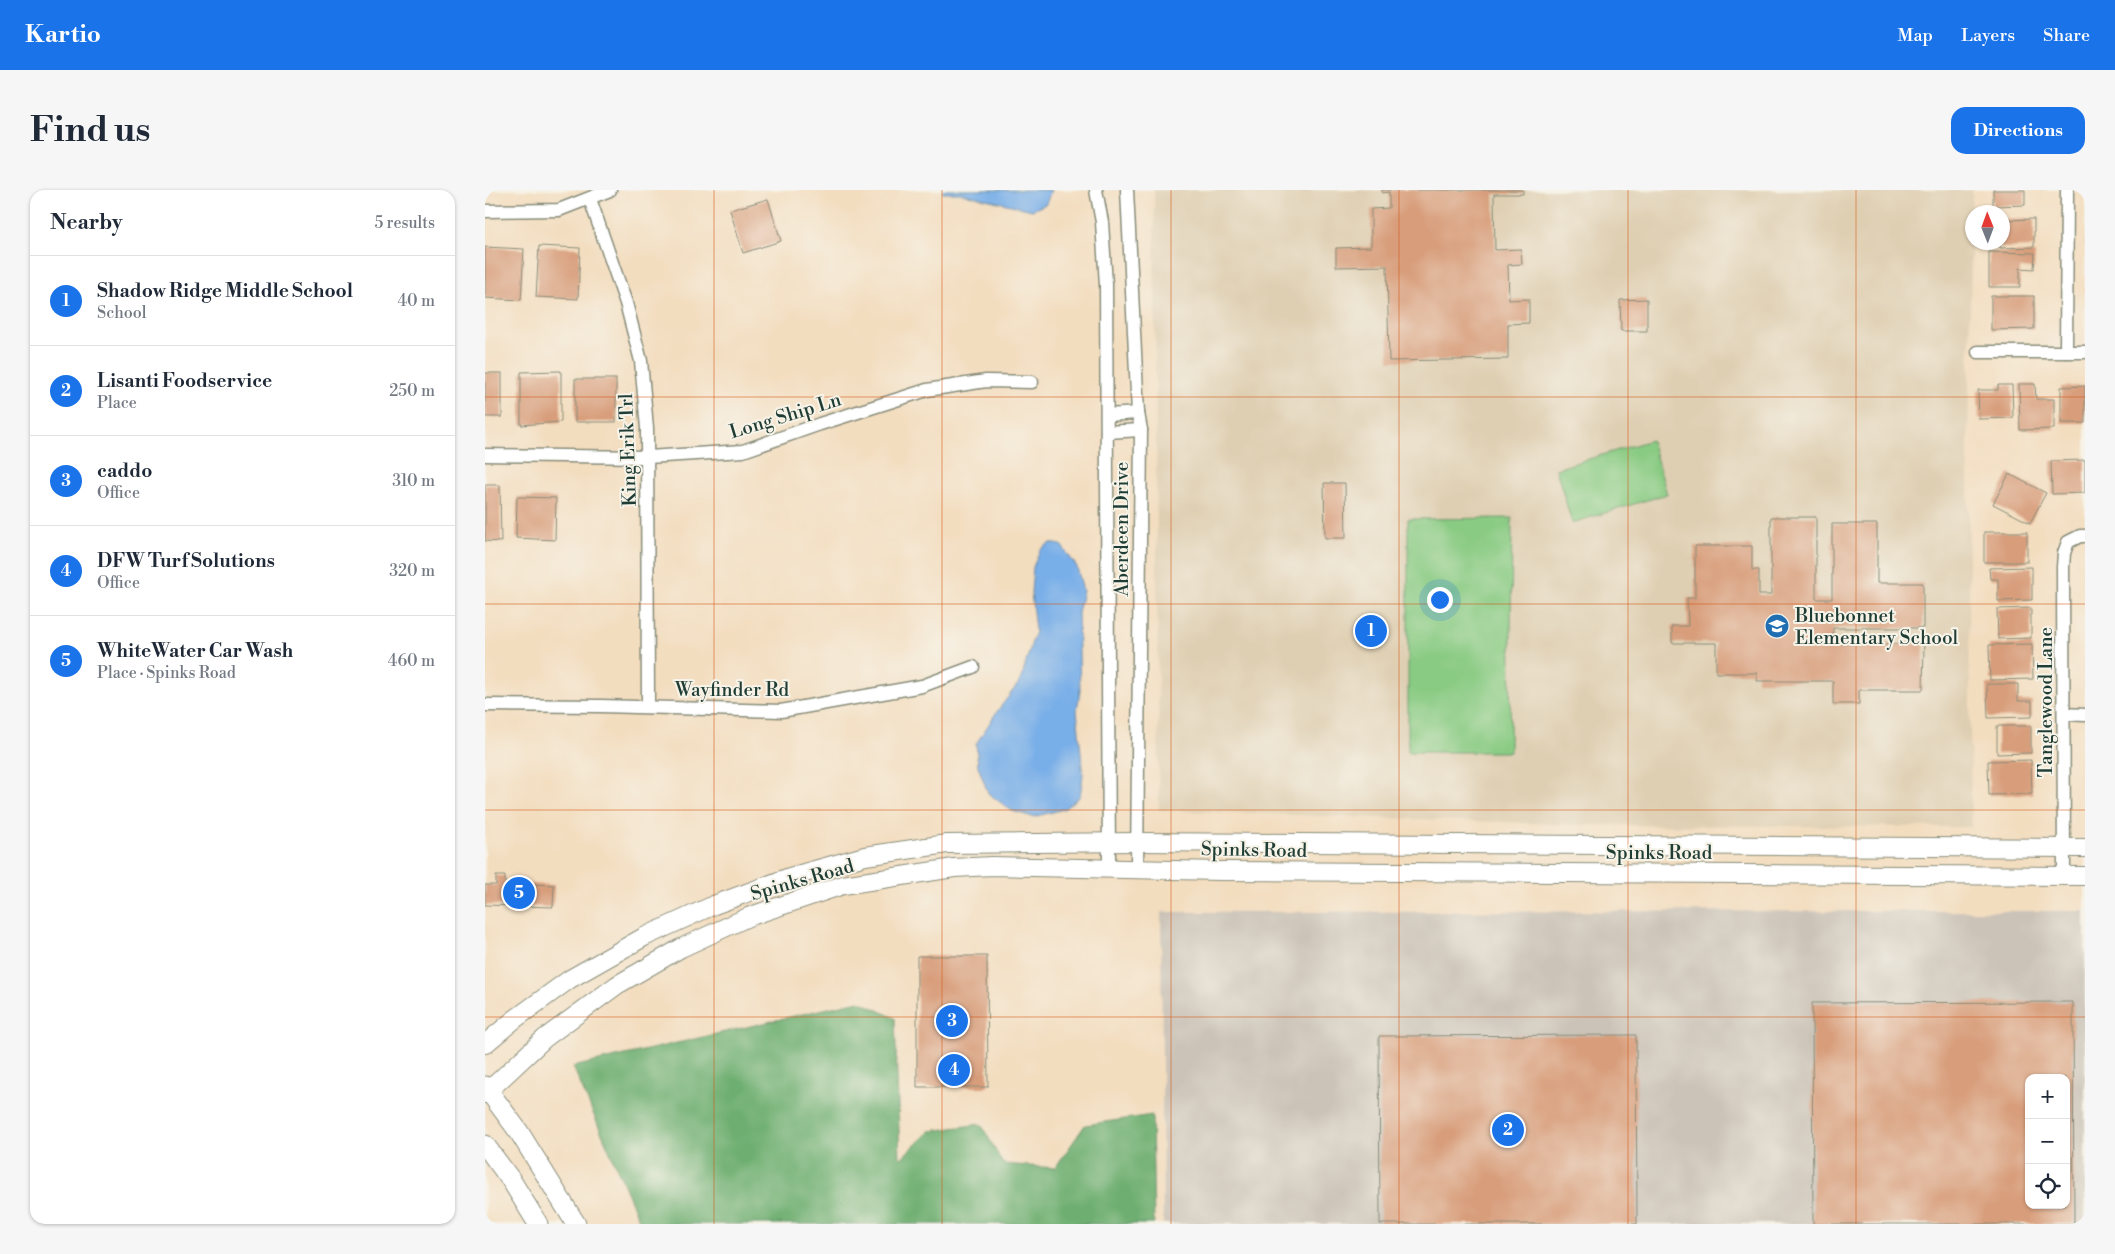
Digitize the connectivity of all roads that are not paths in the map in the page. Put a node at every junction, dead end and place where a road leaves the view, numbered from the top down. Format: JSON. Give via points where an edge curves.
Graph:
{"nodes":[{"id":1,"x":610,"y":190,"type":"edge"},
{"id":2,"x":1096,"y":190,"type":"edge"},
{"id":3,"x":1127,"y":190,"type":"edge"},
{"id":4,"x":2067,"y":190,"type":"edge"},
{"id":5,"x":590,"y":199,"type":"junction"},
{"id":6,"x":485,"y":211,"type":"edge"},
{"id":7,"x":1978,"y":352,"type":"dead end"},
{"id":8,"x":2066,"y":352,"type":"junction"},
{"id":9,"x":2085,"y":352,"type":"edge"},
{"id":10,"x":1032,"y":382,"type":"dead end"},
{"id":11,"x":1138,"y":413,"type":"junction"},
{"id":12,"x":1107,"y":415,"type":"junction"},
{"id":13,"x":1141,"y":430,"type":"junction"},
{"id":14,"x":1107,"y":432,"type":"junction"},
{"id":15,"x":485,"y":455,"type":"edge"},
{"id":16,"x":648,"y":457,"type":"junction"},
{"id":17,"x":2083,"y":536,"type":"edge"},
{"id":18,"x":973,"y":667,"type":"dead end"},
{"id":19,"x":485,"y":705,"type":"edge"},
{"id":20,"x":648,"y":707,"type":"junction"},
{"id":21,"x":2063,"y":714,"type":"junction"},
{"id":22,"x":2085,"y":715,"type":"edge"},
{"id":23,"x":1109,"y":842,"type":"junction"},
{"id":24,"x":1137,"y":842,"type":"junction"},
{"id":25,"x":1576,"y":845,"type":"junction"},
{"id":26,"x":1816,"y":846,"type":"junction"},
{"id":27,"x":2064,"y":848,"type":"junction"},
{"id":28,"x":2085,"y":848,"type":"edge"},
{"id":29,"x":1109,"y":868,"type":"junction"},
{"id":30,"x":1137,"y":869,"type":"junction"},
{"id":31,"x":1575,"y":873,"type":"junction"},
{"id":32,"x":1816,"y":874,"type":"junction"},
{"id":33,"x":2064,"y":876,"type":"junction"},
{"id":34,"x":2085,"y":876,"type":"edge"},
{"id":35,"x":738,"y":895,"type":"junction"},
{"id":36,"x":748,"y":917,"type":"junction"},
{"id":37,"x":485,"y":1044,"type":"edge"},
{"id":38,"x":487,"y":1090,"type":"edge"},
{"id":39,"x":485,"y":1144,"type":"edge"},
{"id":40,"x":538,"y":1224,"type":"edge"},
{"id":41,"x":576,"y":1224,"type":"edge"}],
"edges":[{"from":1,"to":5,"type":"street"},
{"from":2,"to":12,"type":"street","name":"Aberdeen Drive","via":[[1102,222],[1106,284]]},
{"from":3,"to":11,"type":"street","name":"Aberdeen Drive"},
{"from":4,"to":8,"type":"street"},
{"from":5,"to":6,"type":"street","via":[[559,210]]},
{"from":5,"to":16,"type":"street","name":"King Erik Trl","via":[[626,304],[641,361]]},
{"from":7,"to":8,"type":"street"},
{"from":8,"to":9,"type":"street"},
{"from":10,"to":16,"type":"street","name":"Long Ship Ln","via":[[986,382],[927,390],[743,451]]},
{"from":11,"to":12,"type":"street"},
{"from":11,"to":13,"type":"street","name":"Aberdeen Drive"},
{"from":12,"to":14,"type":"street","name":"Aberdeen Drive"},
{"from":13,"to":14,"type":"street"},
{"from":13,"to":24,"type":"street","name":"Aberdeen Drive"},
{"from":14,"to":23,"type":"street","name":"Aberdeen Drive"},
{"from":15,"to":16,"type":"street","name":"Long Ship Ln"},
{"from":16,"to":20,"type":"street","name":"King Erik Trl"},
{"from":17,"to":21,"type":"street","name":"Tanglewood Lane","via":[[2068,542],[2064,553]]},
{"from":18,"to":20,"type":"street","name":"Wayfinder Rd","via":[[922,686],[781,711]]},
{"from":19,"to":20,"type":"street","name":"Wayfinder Rd"},
{"from":21,"to":22,"type":"street"},
{"from":21,"to":27,"type":"street","name":"Tanglewood Lane"},
{"from":23,"to":24,"type":"main road","name":"Spinks Road"},
{"from":23,"to":29,"type":"street","name":"Aberdeen Drive"},
{"from":23,"to":35,"type":"main road","name":"Spinks Road","via":[[947,844],[865,856]]},
{"from":24,"to":25,"type":"main road","name":"Spinks Road"},
{"from":24,"to":30,"type":"street","name":"Aberdeen Drive"},
{"from":25,"to":26,"type":"main road","name":"Spinks Road"},
{"from":25,"to":31,"type":"main road"},
{"from":26,"to":27,"type":"main road","name":"Spinks Road"},
{"from":26,"to":32,"type":"main road"},
{"from":27,"to":28,"type":"main road","name":"Spinks Road"},
{"from":27,"to":33,"type":"street","name":"Tanglewood Lane"},
{"from":29,"to":30,"type":"main road","name":"Spinks Road"},
{"from":29,"to":36,"type":"main road","name":"Spinks Road","via":[[954,868],[843,886]]},
{"from":30,"to":31,"type":"main road","name":"Spinks Road"},
{"from":31,"to":32,"type":"main road","name":"Spinks Road"},
{"from":32,"to":33,"type":"main road","name":"Spinks Road"},
{"from":33,"to":34,"type":"main road","name":"Spinks Road"},
{"from":35,"to":36,"type":"main road"},
{"from":35,"to":37,"type":"main road","name":"Spinks Road","via":[[643,938],[570,979]]},
{"from":36,"to":38,"type":"main road","name":"Spinks Road","via":[[681,948],[617,986],[545,1038]]},
{"from":38,"to":41,"type":"main road","via":[[519,1132]]},
{"from":39,"to":40,"type":"main road"}]}
